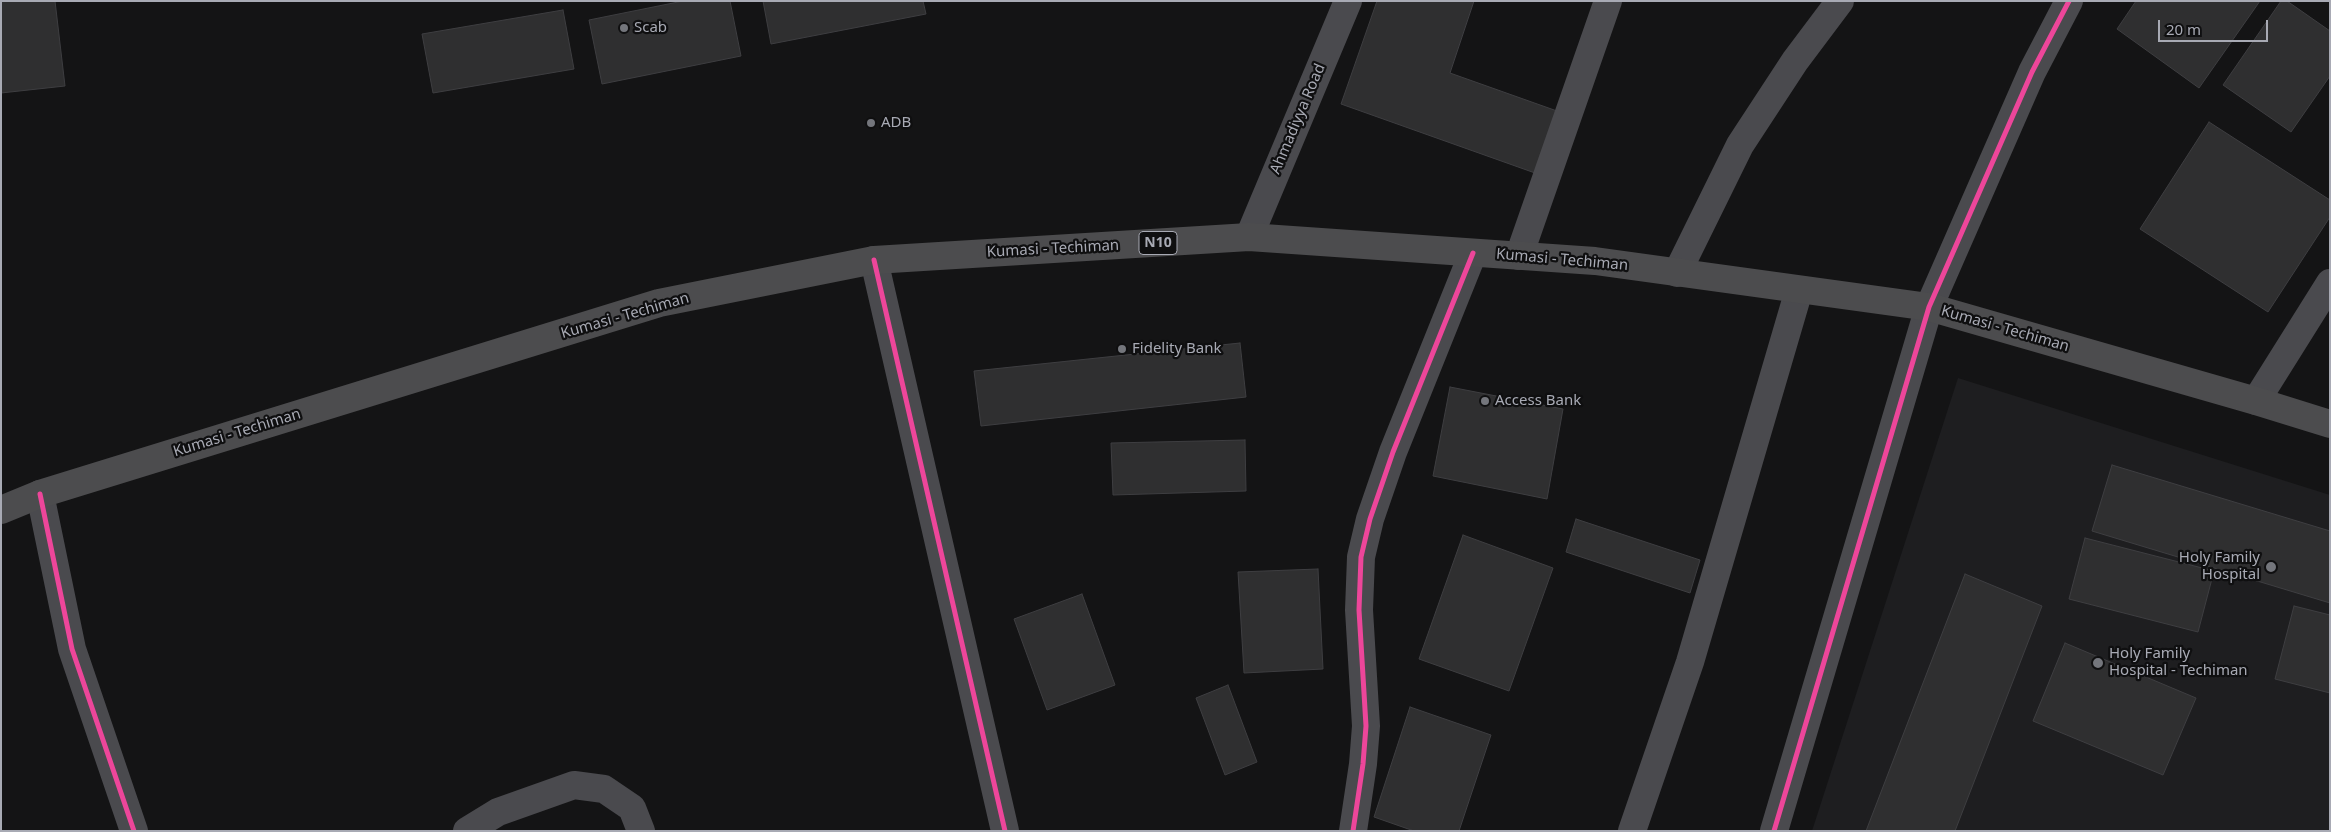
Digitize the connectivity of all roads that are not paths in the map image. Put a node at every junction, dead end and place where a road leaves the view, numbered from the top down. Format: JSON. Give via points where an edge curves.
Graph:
{"nodes":[{"id":1,"x":1348,"y":1,"type":"edge"},
{"id":2,"x":1608,"y":1,"type":"edge"},
{"id":3,"x":1840,"y":1,"type":"edge"},
{"id":4,"x":2068,"y":1,"type":"edge"},
{"id":5,"x":1249,"y":238,"type":"junction"},
{"id":6,"x":1473,"y":253,"type":"junction"},
{"id":7,"x":1518,"y":256,"type":"junction"},
{"id":8,"x":874,"y":260,"type":"junction"},
{"id":9,"x":1677,"y":273,"type":"junction"},
{"id":10,"x":2330,"y":283,"type":"edge"},
{"id":11,"x":1800,"y":290,"type":"junction"},
{"id":12,"x":1929,"y":307,"type":"junction"},
{"id":13,"x":2256,"y":401,"type":"junction"},
{"id":14,"x":2330,"y":424,"type":"edge"},
{"id":15,"x":40,"y":494,"type":"junction"},
{"id":16,"x":1,"y":510,"type":"edge"},
{"id":17,"x":134,"y":831,"type":"edge"},
{"id":18,"x":467,"y":831,"type":"edge"},
{"id":19,"x":642,"y":831,"type":"edge"},
{"id":20,"x":1005,"y":831,"type":"edge"},
{"id":21,"x":1353,"y":831,"type":"edge"},
{"id":22,"x":1632,"y":831,"type":"edge"},
{"id":23,"x":1774,"y":831,"type":"edge"}],
"edges":[{"from":1,"to":5,"type":"street","name":"Ahmadiyya Road"},
{"from":2,"to":7,"type":"street"},
{"from":3,"to":9,"type":"street","via":[[1795,61],[1740,145]]},
{"from":4,"to":12,"type":"street","via":[[2032,72]]},
{"from":5,"to":6,"type":"highway","name":"Kumasi - Techiman","number":"N10"},
{"from":5,"to":8,"type":"highway","name":"Kumasi - Techiman","number":"N10"},
{"from":6,"to":7,"type":"highway","name":"Kumasi - Techiman","number":"N10"},
{"from":6,"to":21,"type":"street","via":[[1392,452],[1361,557],[1359,610],[1366,726],[1364,764]]},
{"from":7,"to":9,"type":"highway","name":"Kumasi - Techiman","number":"N10","via":[[1595,261]]},
{"from":8,"to":15,"type":"highway","name":"Kumasi - Techiman","number":"N10","via":[[659,303]]},
{"from":8,"to":20,"type":"street"},
{"from":9,"to":11,"type":"highway","name":"Kumasi - Techiman","number":"N10"},
{"from":10,"to":13,"type":"street"},
{"from":11,"to":12,"type":"highway","name":"Kumasi - Techiman","number":"N10"},
{"from":11,"to":22,"type":"street","via":[[1690,662]]},
{"from":12,"to":13,"type":"highway","name":"Kumasi - Techiman","number":"N10"},
{"from":12,"to":23,"type":"street"},
{"from":13,"to":14,"type":"highway","name":"Kumasi - Techiman","number":"N10"},
{"from":15,"to":16,"type":"highway","name":"Kumasi - Techiman","number":"N10"},
{"from":15,"to":17,"type":"street","via":[[72,649]]},
{"from":18,"to":19,"type":"street","via":[[498,812],[574,785],[604,789],[632,808]]}]}
